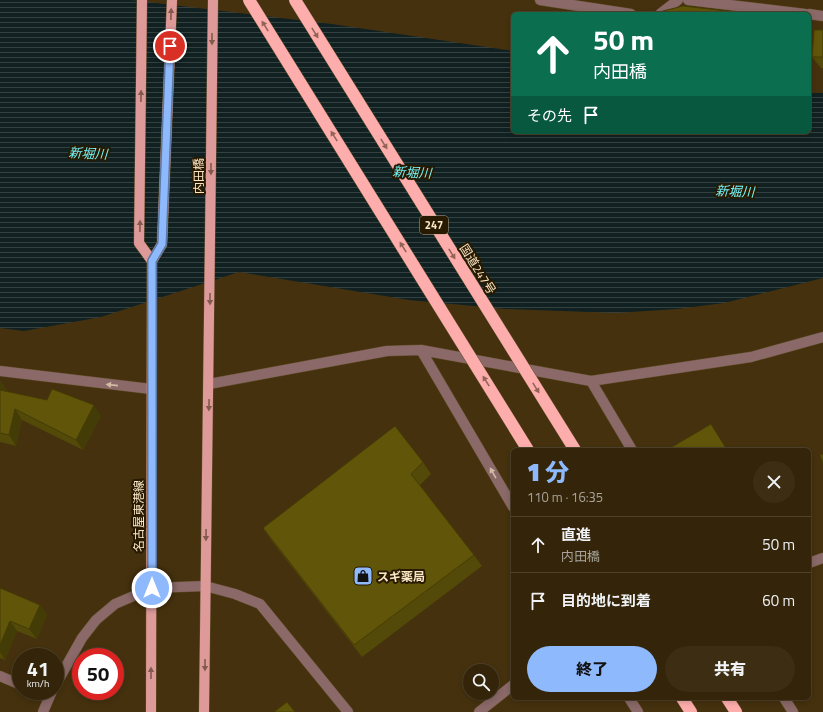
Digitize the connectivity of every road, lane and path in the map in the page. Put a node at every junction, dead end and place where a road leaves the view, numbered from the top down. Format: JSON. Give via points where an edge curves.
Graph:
{"nodes":[{"id":1,"x":142,"y":0,"type":"edge"},
{"id":2,"x":172,"y":0,"type":"edge"},
{"id":3,"x":213,"y":0,"type":"edge"},
{"id":4,"x":249,"y":0,"type":"edge"},
{"id":5,"x":295,"y":0,"type":"edge"},
{"id":6,"x":540,"y":0,"type":"edge"},
{"id":7,"x":678,"y":0,"type":"edge"},
{"id":8,"x":688,"y":0,"type":"edge"},
{"id":9,"x":618,"y":12,"type":"edge"},
{"id":10,"x":663,"y":12,"type":"edge"},
{"id":11,"x":788,"y":12,"type":"edge"},
{"id":12,"x":811,"y":14,"type":"edge"},
{"id":13,"x":823,"y":16,"type":"edge"},
{"id":14,"x":152,"y":261,"type":"junction"},
{"id":15,"x":823,"y":337,"type":"edge"},
{"id":16,"x":421,"y":350,"type":"junction"},
{"id":17,"x":0,"y":371,"type":"edge"},
{"id":18,"x":591,"y":381,"type":"junction"},
{"id":19,"x":209,"y":384,"type":"junction"},
{"id":20,"x":151,"y":389,"type":"junction"},
{"id":21,"x":527,"y":448,"type":"edge"},
{"id":22,"x":573,"y":448,"type":"edge"},
{"id":23,"x":631,"y":448,"type":"edge"},
{"id":24,"x":511,"y":504,"type":"edge"},
{"id":25,"x":823,"y":558,"type":"edge"},
{"id":26,"x":811,"y":562,"type":"edge"},
{"id":27,"x":205,"y":586,"type":"junction"},
{"id":28,"x":152,"y":588,"type":"junction"},
{"id":29,"x":64,"y":670,"type":"edge"},
{"id":30,"x":0,"y":676,"type":"edge"},
{"id":31,"x":12,"y":681,"type":"edge"},
{"id":32,"x":511,"y":687,"type":"edge"},
{"id":33,"x":48,"y":700,"type":"edge"},
{"id":34,"x":630,"y":700,"type":"edge"},
{"id":35,"x":683,"y":700,"type":"edge"},
{"id":36,"x":728,"y":700,"type":"edge"},
{"id":37,"x":785,"y":700,"type":"edge"},
{"id":38,"x":43,"y":712,"type":"edge"},
{"id":39,"x":152,"y":712,"type":"edge"},
{"id":40,"x":204,"y":712,"type":"edge"},
{"id":41,"x":348,"y":712,"type":"edge"},
{"id":42,"x":479,"y":712,"type":"edge"},
{"id":43,"x":638,"y":712,"type":"edge"},
{"id":44,"x":691,"y":712,"type":"edge"},
{"id":45,"x":736,"y":712,"type":"edge"},
{"id":46,"x":793,"y":712,"type":"edge"}],
"edges":[{"from":14,"to":1,"type":"main road","one_way":true,"via":[[139,243]]},
{"from":14,"to":2,"type":"main road","one_way":true,"via":[[162,244]]},
{"from":3,"to":19,"type":"main road","name":"内田橋","one_way":true},
{"from":21,"to":4,"type":"highway","one_way":true,"bridge":true},
{"from":5,"to":22,"type":"highway","name":"国道247号","number":"247","one_way":true,"bridge":true},
{"from":6,"to":9,"type":"street"},
{"from":7,"to":10,"type":"street"},
{"from":8,"to":11,"type":"street"},
{"from":12,"to":13,"type":"street"},
{"from":14,"to":20,"type":"main road","name":"名古屋東港線"},
{"from":15,"to":18,"type":"street","via":[[751,357]]},
{"from":16,"to":18,"type":"street"},
{"from":16,"to":19,"type":"street","via":[[387,351]]},
{"from":24,"to":16,"type":"street","one_way":true},
{"from":20,"to":17,"type":"street","one_way":true},
{"from":18,"to":23,"type":"street"},
{"from":19,"to":27,"type":"main road","one_way":true},
{"from":20,"to":28,"type":"main road","name":"名古屋東港線"},
{"from":25,"to":26,"type":"street"},
{"from":27,"to":28,"type":"street"},
{"from":27,"to":40,"type":"main road","one_way":true},
{"from":27,"to":41,"type":"street","via":[[260,604]]},
{"from":28,"to":29,"type":"street","via":[[114,604],[96,620],[82,638]]},
{"from":39,"to":28,"type":"main road","name":"名古屋東港線","one_way":true},
{"from":30,"to":31,"type":"street"},
{"from":32,"to":42,"type":"street"},
{"from":33,"to":38,"type":"street"},
{"from":34,"to":43,"type":"street"},
{"from":35,"to":44,"type":"highway"},
{"from":36,"to":45,"type":"highway"},
{"from":37,"to":46,"type":"street"}]}
